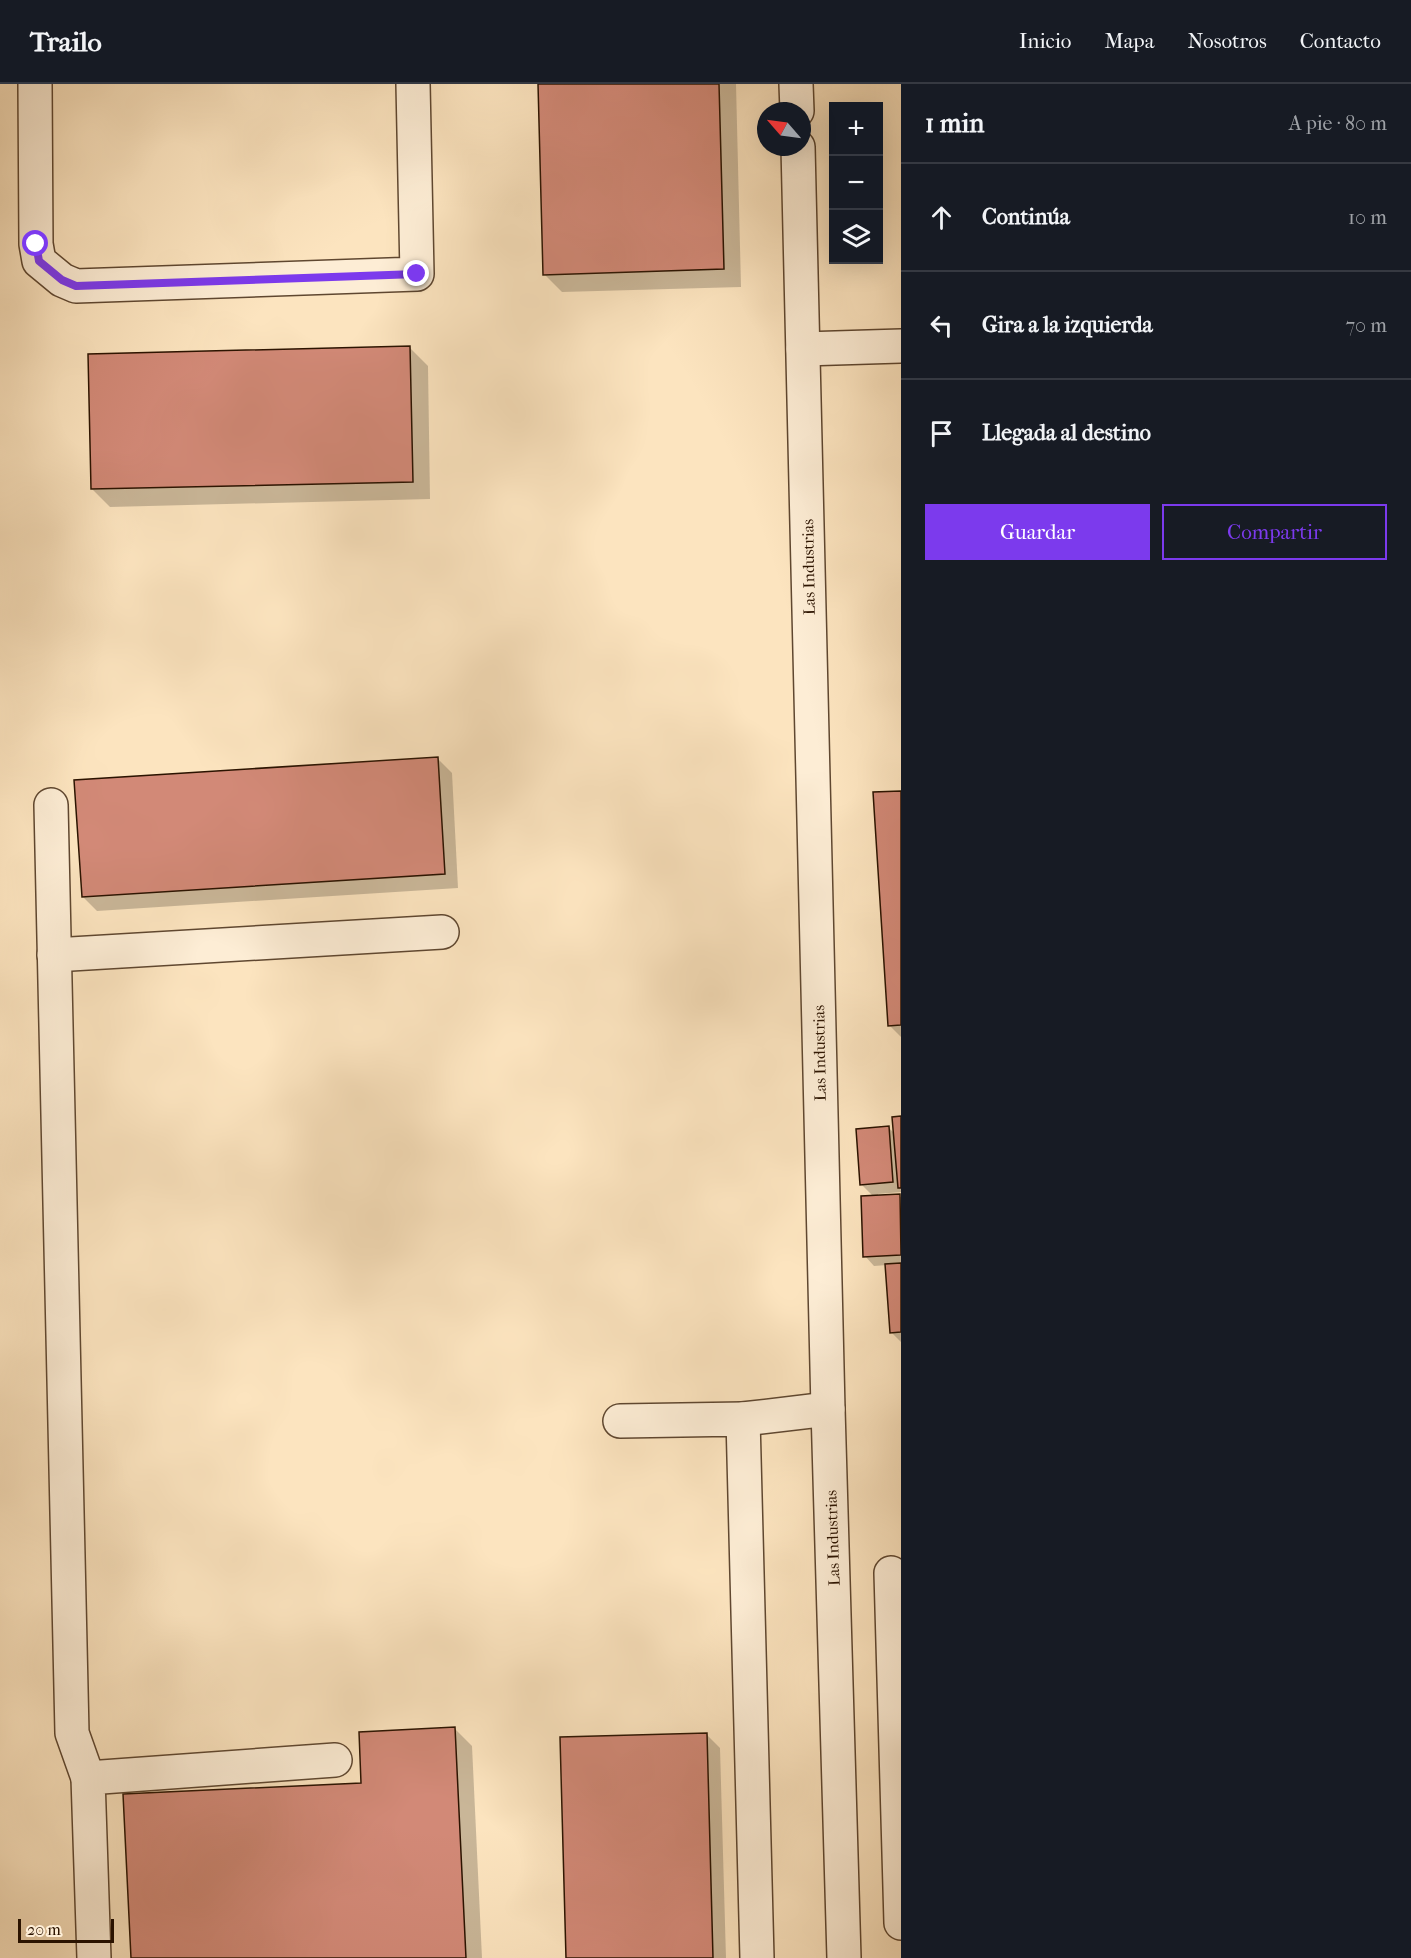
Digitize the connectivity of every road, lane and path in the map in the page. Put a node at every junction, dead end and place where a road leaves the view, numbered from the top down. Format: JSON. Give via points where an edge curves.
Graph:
{"nodes":[{"id":1,"x":35,"y":84,"type":"edge"},
{"id":2,"x":413,"y":84,"type":"edge"},
{"id":3,"x":796,"y":84,"type":"edge"},
{"id":4,"x":797,"y":102,"type":"edge"},
{"id":5,"x":798,"y":156,"type":"edge"},
{"id":6,"x":901,"y":346,"type":"edge"},
{"id":7,"x":802,"y":349,"type":"junction"},
{"id":8,"x":51,"y":805,"type":"dead end"},
{"id":9,"x":442,"y":932,"type":"dead end"},
{"id":10,"x":54,"y":955,"type":"junction"},
{"id":11,"x":828,"y":1409,"type":"junction"},
{"id":12,"x":743,"y":1419,"type":"junction"},
{"id":13,"x":620,"y":1421,"type":"dead end"},
{"id":14,"x":891,"y":1573,"type":"dead end"},
{"id":15,"x":335,"y":1760,"type":"dead end"},
{"id":16,"x":88,"y":1778,"type":"junction"},
{"id":17,"x":901,"y":1923,"type":"edge"},
{"id":18,"x":94,"y":1958,"type":"edge"},
{"id":19,"x":757,"y":1958,"type":"edge"},
{"id":20,"x":844,"y":1958,"type":"edge"}],
"edges":[{"from":1,"to":2,"type":"street","via":[[39,261],[76,286],[417,274]]},
{"from":3,"to":4,"type":"street"},
{"from":5,"to":7,"type":"street","name":"Las Industrias"},
{"from":6,"to":7,"type":"street"},
{"from":7,"to":11,"type":"street","name":"Las Industrias"},
{"from":8,"to":10,"type":"street"},
{"from":9,"to":10,"type":"street"},
{"from":10,"to":16,"type":"street","via":[[72,1733]]},
{"from":11,"to":12,"type":"street"},
{"from":11,"to":20,"type":"street","name":"Las Industrias"},
{"from":12,"to":13,"type":"street"},
{"from":12,"to":19,"type":"street"},
{"from":14,"to":17,"type":"street"},
{"from":15,"to":16,"type":"street"},
{"from":16,"to":18,"type":"street"}]}
